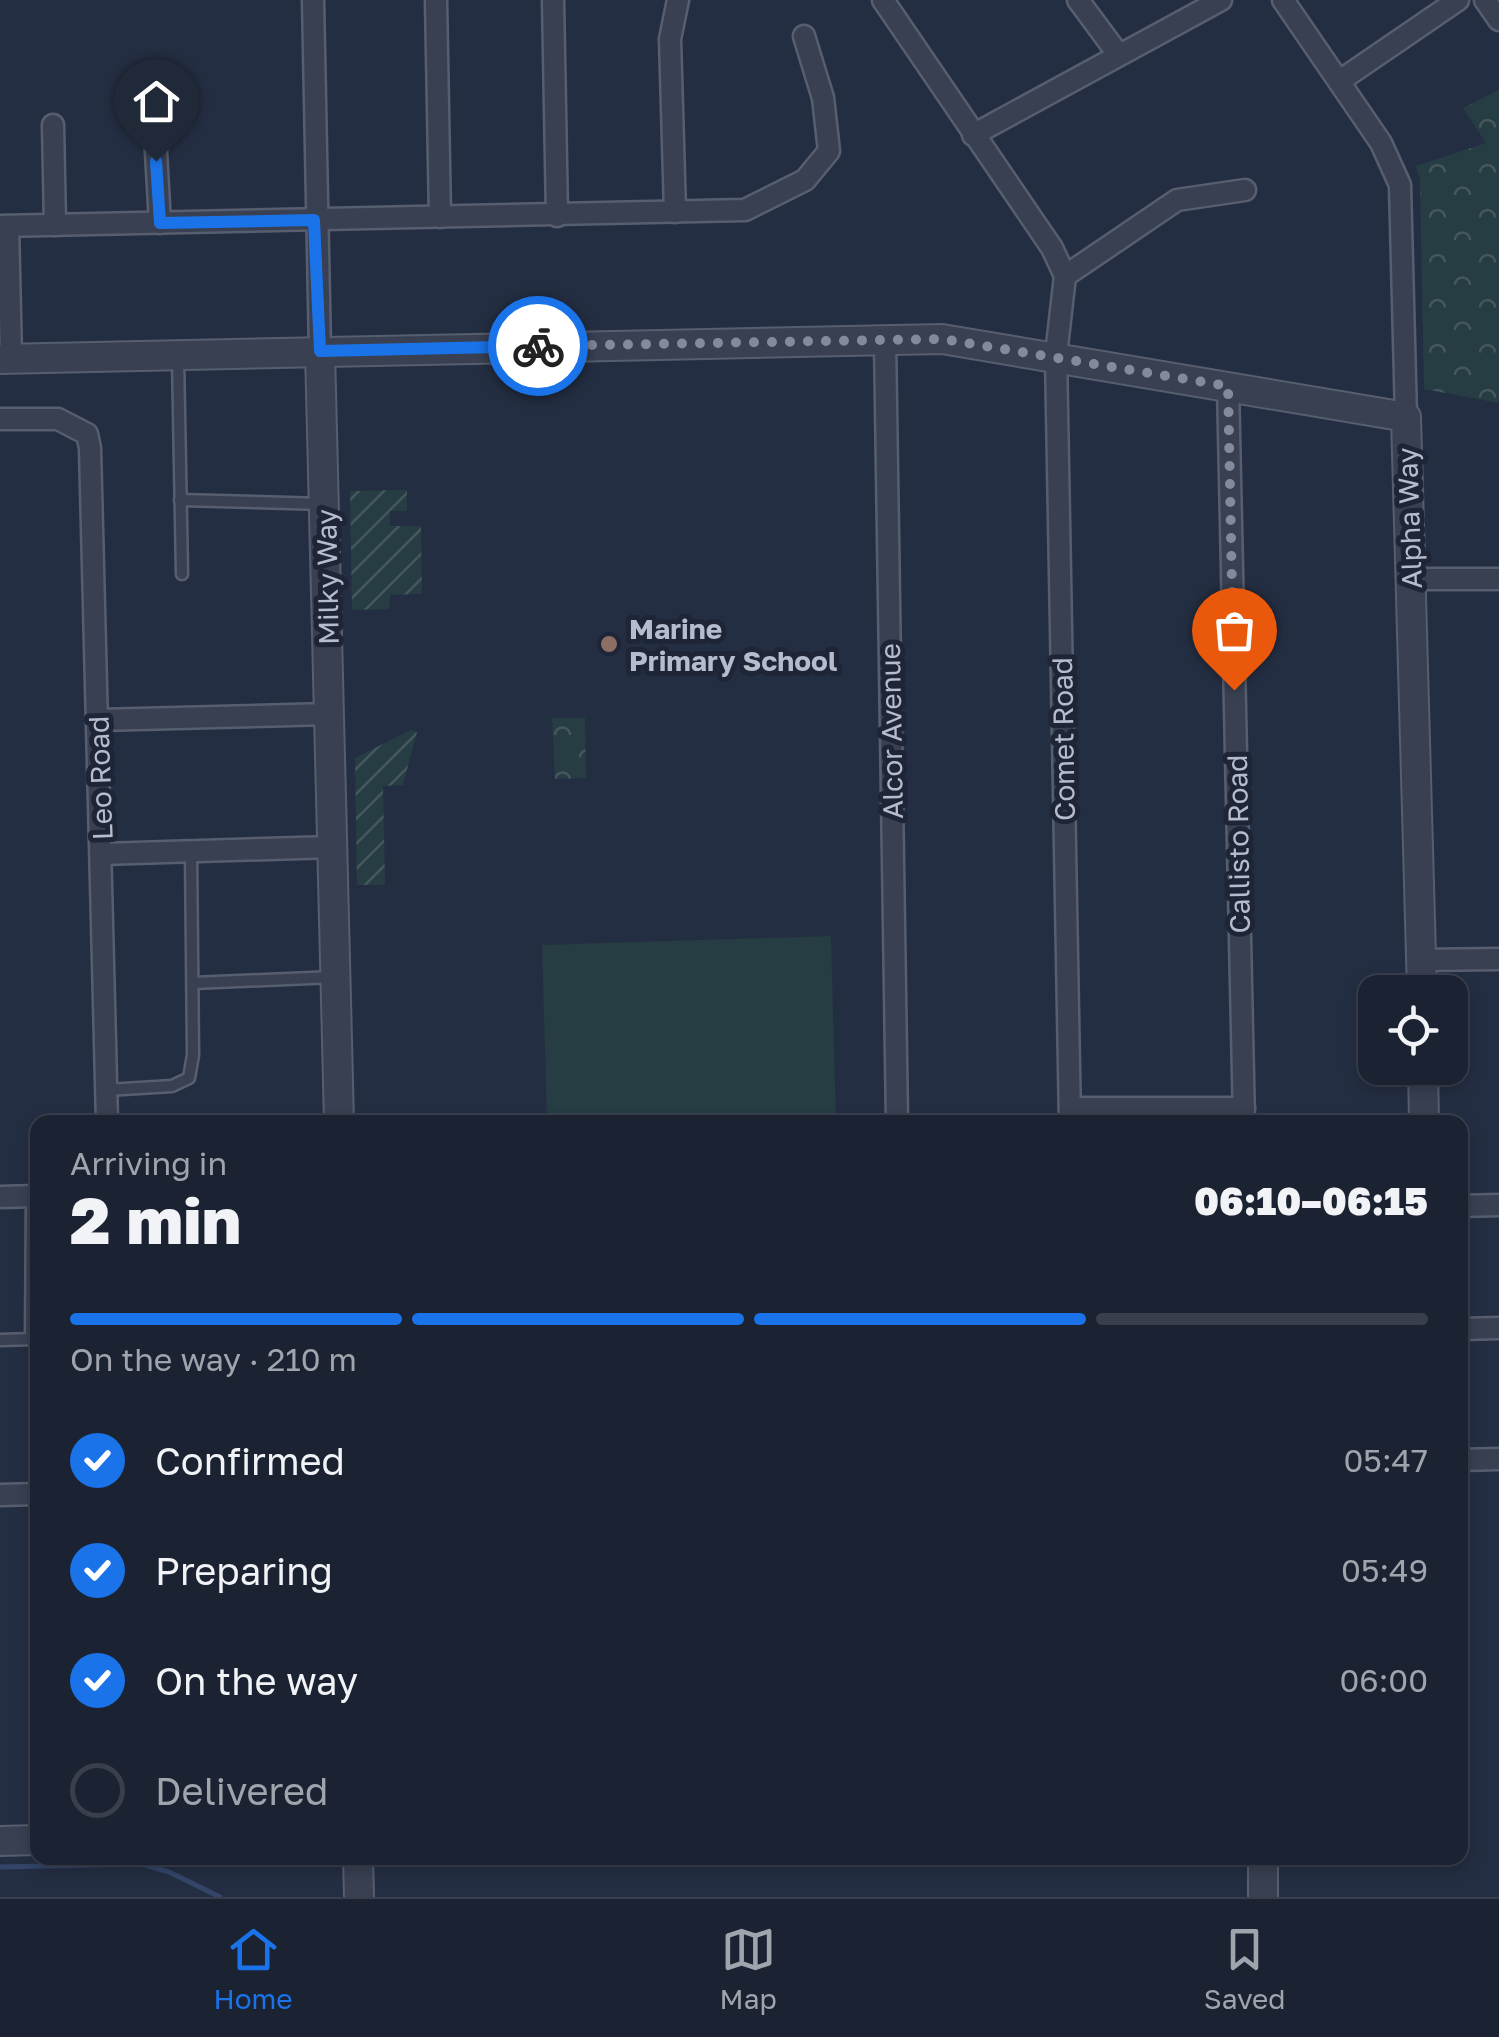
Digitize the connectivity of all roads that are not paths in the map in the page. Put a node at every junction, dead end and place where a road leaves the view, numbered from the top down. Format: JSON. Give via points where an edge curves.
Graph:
{"nodes":[{"id":1,"x":314,"y":0,"type":"edge"},
{"id":2,"x":436,"y":0,"type":"edge"},
{"id":3,"x":552,"y":0,"type":"edge"},
{"id":4,"x":678,"y":0,"type":"edge"},
{"id":5,"x":883,"y":0,"type":"edge"},
{"id":6,"x":1078,"y":0,"type":"edge"},
{"id":7,"x":1221,"y":0,"type":"edge"},
{"id":8,"x":1283,"y":0,"type":"edge"},
{"id":9,"x":1458,"y":0,"type":"edge"},
{"id":10,"x":1485,"y":0,"type":"edge"},
{"id":11,"x":1499,"y":20,"type":"edge"},
{"id":12,"x":804,"y":36,"type":"dead end"},
{"id":13,"x":1118,"y":54,"type":"junction"},
{"id":14,"x":1340,"y":80,"type":"junction"},
{"id":15,"x":153,"y":99,"type":"dead end"},
{"id":16,"x":52,"y":125,"type":"dead end"},
{"id":17,"x":973,"y":135,"type":"junction"},
{"id":18,"x":1245,"y":190,"type":"dead end"},
{"id":19,"x":675,"y":212,"type":"junction"},
{"id":20,"x":556,"y":216,"type":"junction"},
{"id":21,"x":440,"y":217,"type":"junction"},
{"id":22,"x":314,"y":220,"type":"junction"},
{"id":23,"x":160,"y":223,"type":"junction"},
{"id":24,"x":55,"y":225,"type":"junction"},
{"id":25,"x":4,"y":226,"type":"edge"},
{"id":26,"x":1064,"y":276,"type":"junction"},
{"id":27,"x":885,"y":340,"type":"junction"},
{"id":28,"x":320,"y":351,"type":"junction"},
{"id":29,"x":178,"y":352,"type":"junction"},
{"id":30,"x":1056,"y":355,"type":"junction"},
{"id":31,"x":6,"y":358,"type":"edge"},
{"id":32,"x":1228,"y":386,"type":"junction"},
{"id":33,"x":1406,"y":416,"type":"junction"},
{"id":34,"x":0,"y":420,"type":"edge"},
{"id":35,"x":180,"y":500,"type":"junction"},
{"id":36,"x":325,"y":504,"type":"junction"},
{"id":37,"x":182,"y":574,"type":"dead end"},
{"id":38,"x":1412,"y":579,"type":"junction"},
{"id":39,"x":1499,"y":579,"type":"edge"},
{"id":40,"x":330,"y":714,"type":"junction"},
{"id":41,"x":98,"y":720,"type":"junction"},
{"id":42,"x":332,"y":847,"type":"junction"},
{"id":43,"x":190,"y":850,"type":"junction"},
{"id":44,"x":102,"y":854,"type":"junction"},
{"id":45,"x":1499,"y":959,"type":"edge"},
{"id":46,"x":1421,"y":960,"type":"junction"},
{"id":47,"x":1421,"y":975,"type":"edge"},
{"id":48,"x":334,"y":976,"type":"junction"},
{"id":49,"x":192,"y":983,"type":"junction"},
{"id":50,"x":1423,"y":1085,"type":"edge"},
{"id":51,"x":106,"y":1090,"type":"junction"},
{"id":52,"x":107,"y":1115,"type":"edge"},
{"id":53,"x":339,"y":1115,"type":"edge"},
{"id":54,"x":897,"y":1115,"type":"edge"},
{"id":55,"x":1070,"y":1115,"type":"edge"},
{"id":56,"x":1244,"y":1115,"type":"edge"},
{"id":57,"x":1424,"y":1115,"type":"edge"},
{"id":58,"x":30,"y":1196,"type":"edge"},
{"id":59,"x":0,"y":1197,"type":"edge"},
{"id":60,"x":1499,"y":1205,"type":"edge"},
{"id":61,"x":1468,"y":1206,"type":"edge"},
{"id":62,"x":1499,"y":1328,"type":"edge"},
{"id":63,"x":1468,"y":1329,"type":"edge"},
{"id":64,"x":30,"y":1339,"type":"edge"},
{"id":65,"x":0,"y":1340,"type":"edge"},
{"id":66,"x":1499,"y":1459,"type":"edge"},
{"id":67,"x":1468,"y":1460,"type":"edge"},
{"id":68,"x":30,"y":1494,"type":"edge"},
{"id":69,"x":0,"y":1495,"type":"edge"},
{"id":70,"x":30,"y":1840,"type":"edge"},
{"id":71,"x":0,"y":1841,"type":"edge"},
{"id":72,"x":358,"y":1865,"type":"edge"},
{"id":73,"x":1263,"y":1865,"type":"edge"},
{"id":74,"x":359,"y":1897,"type":"edge"},
{"id":75,"x":1263,"y":1897,"type":"edge"}],
"edges":[{"from":1,"to":22,"type":"street"},
{"from":2,"to":21,"type":"street"},
{"from":3,"to":20,"type":"street"},
{"from":4,"to":19,"type":"street","via":[[670,39]]},
{"from":5,"to":17,"type":"street"},
{"from":6,"to":13,"type":"street"},
{"from":7,"to":13,"type":"street"},
{"from":8,"to":14,"type":"street"},
{"from":9,"to":14,"type":"street"},
{"from":10,"to":11,"type":"street"},
{"from":12,"to":19,"type":"street","via":[[831,138],[824,164],[757,206]]},
{"from":13,"to":17,"type":"street"},
{"from":14,"to":33,"type":"street","via":[[1400,186]]},
{"from":15,"to":23,"type":"street"},
{"from":16,"to":24,"type":"street"},
{"from":17,"to":26,"type":"street","via":[[1052,248]]},
{"from":18,"to":26,"type":"street","via":[[1177,200]]},
{"from":19,"to":20,"type":"street"},
{"from":20,"to":21,"type":"street"},
{"from":21,"to":22,"type":"street"},
{"from":22,"to":23,"type":"street"},
{"from":22,"to":28,"type":"street"},
{"from":23,"to":24,"type":"street"},
{"from":24,"to":25,"type":"street"},
{"from":25,"to":31,"type":"street"},
{"from":26,"to":30,"type":"street","name":"Comet Road"},
{"from":27,"to":28,"type":"street","name":"Alpha Way"},
{"from":27,"to":30,"type":"street","name":"Alpha Way","via":[[942,339]]},
{"from":27,"to":54,"type":"street","name":"Alcor Avenue"},
{"from":28,"to":29,"type":"street"},
{"from":28,"to":36,"type":"street","name":"Milky Way"},
{"from":29,"to":31,"type":"street"},
{"from":29,"to":35,"type":"lane"},
{"from":30,"to":32,"type":"street","name":"Alpha Way"},
{"from":30,"to":55,"type":"street","name":"Comet Road"},
{"from":32,"to":33,"type":"street","name":"Alpha Way"},
{"from":32,"to":56,"type":"street","name":"Callisto Road"},
{"from":33,"to":38,"type":"street","name":"Alpha Way"},
{"from":34,"to":41,"type":"street","name":"Leo Road","via":[[58,419],[86,434]]},
{"from":35,"to":36,"type":"lane"},
{"from":35,"to":37,"type":"lane"},
{"from":36,"to":40,"type":"street","name":"Milky Way"},
{"from":38,"to":39,"type":"street"},
{"from":38,"to":46,"type":"street","name":"Alpha Way"},
{"from":40,"to":41,"type":"street"},
{"from":40,"to":42,"type":"street","name":"Milky Way"},
{"from":41,"to":44,"type":"street","name":"Leo Road"},
{"from":42,"to":43,"type":"street"},
{"from":42,"to":48,"type":"street","name":"Milky Way"},
{"from":43,"to":44,"type":"street"},
{"from":43,"to":49,"type":"lane"},
{"from":44,"to":51,"type":"street","name":"Leo Road"},
{"from":45,"to":46,"type":"street"},
{"from":46,"to":47,"type":"street","name":"Alpha Way"},
{"from":48,"to":49,"type":"lane"},
{"from":48,"to":53,"type":"street","name":"Milky Way"},
{"from":49,"to":51,"type":"lane","via":[[189,1078],[172,1086]]},
{"from":50,"to":57,"type":"street"},
{"from":51,"to":52,"type":"street","name":"Leo Road"},
{"from":58,"to":59,"type":"street"},
{"from":60,"to":61,"type":"street"},
{"from":62,"to":63,"type":"street"},
{"from":64,"to":65,"type":"lane"},
{"from":66,"to":67,"type":"street"},
{"from":68,"to":69,"type":"street"},
{"from":70,"to":71,"type":"street"},
{"from":72,"to":74,"type":"street"},
{"from":73,"to":75,"type":"street"}]}
